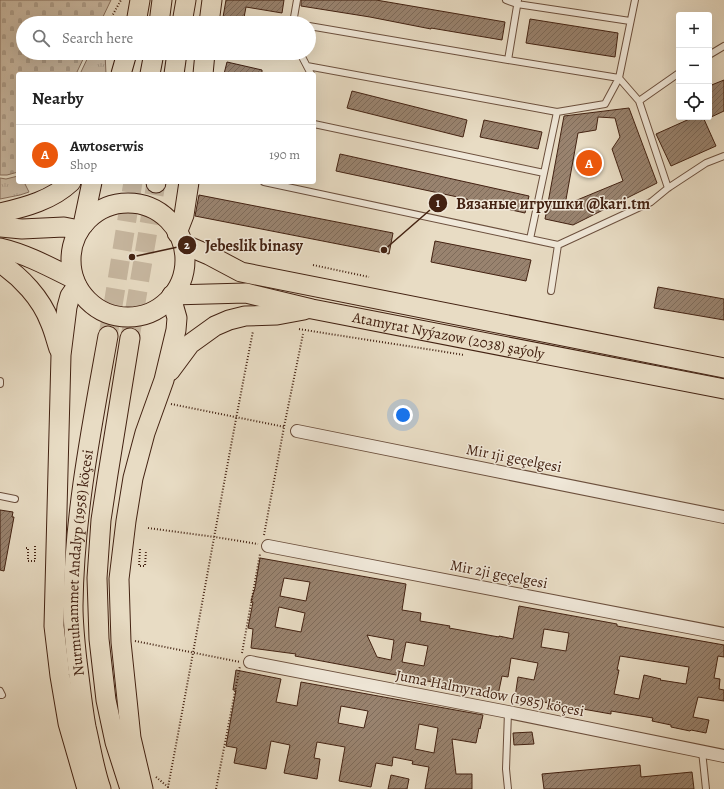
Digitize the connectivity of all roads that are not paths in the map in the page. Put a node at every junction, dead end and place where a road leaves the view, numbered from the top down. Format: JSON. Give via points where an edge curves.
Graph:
{"nodes":[{"id":1,"x":140,"y":0,"type":"edge"},
{"id":2,"x":162,"y":0,"type":"edge"},
{"id":3,"x":186,"y":0,"type":"edge"},
{"id":4,"x":212,"y":0,"type":"edge"},
{"id":5,"x":297,"y":0,"type":"edge"},
{"id":6,"x":506,"y":0,"type":"edge"},
{"id":7,"x":635,"y":0,"type":"edge"},
{"id":8,"x":518,"y":2,"type":"edge"},
{"id":9,"x":137,"y":16,"type":"edge"},
{"id":10,"x":159,"y":16,"type":"edge"},
{"id":11,"x":183,"y":16,"type":"edge"},
{"id":12,"x":210,"y":16,"type":"edge"},
{"id":13,"x":294,"y":16,"type":"edge"},
{"id":14,"x":630,"y":21,"type":"junction"},
{"id":15,"x":316,"y":27,"type":"edge"},
{"id":16,"x":724,"y":46,"type":"edge"},
{"id":17,"x":712,"y":53,"type":"edge"},
{"id":18,"x":125,"y":60,"type":"edge"},
{"id":19,"x":153,"y":60,"type":"edge"},
{"id":20,"x":176,"y":60,"type":"edge"},
{"id":21,"x":204,"y":60,"type":"edge"},
{"id":22,"x":304,"y":60,"type":"edge"},
{"id":23,"x":508,"y":60,"type":"junction"},
{"id":24,"x":307,"y":66,"type":"junction"},
{"id":25,"x":122,"y":72,"type":"edge"},
{"id":26,"x":150,"y":72,"type":"edge"},
{"id":27,"x":174,"y":72,"type":"edge"},
{"id":28,"x":203,"y":72,"type":"edge"},
{"id":29,"x":310,"y":72,"type":"edge"},
{"id":30,"x":676,"y":75,"type":"edge"},
{"id":31,"x":619,"y":78,"type":"junction"},
{"id":32,"x":639,"y":101,"type":"junction"},
{"id":33,"x":557,"y":112,"type":"junction"},
{"id":34,"x":316,"y":124,"type":"edge"},
{"id":35,"x":724,"y":156,"type":"edge"},
{"id":36,"x":544,"y":172,"type":"junction"},
{"id":37,"x":70,"y":184,"type":"edge"},
{"id":38,"x":92,"y":184,"type":"edge"},
{"id":39,"x":189,"y":184,"type":"edge"},
{"id":40,"x":289,"y":185,"type":"edge"},
{"id":41,"x":668,"y":188,"type":"junction"},
{"id":42,"x":0,"y":212,"type":"edge"},
{"id":43,"x":0,"y":227,"type":"edge"},
{"id":44,"x":81,"y":227,"type":"junction"},
{"id":45,"x":180,"y":238,"type":"junction"},
{"id":46,"x":530,"y":239,"type":"junction"},
{"id":47,"x":558,"y":245,"type":"junction"},
{"id":48,"x":0,"y":248,"type":"edge"},
{"id":49,"x":0,"y":263,"type":"edge"},
{"id":50,"x":75,"y":283,"type":"junction"},
{"id":51,"x":551,"y":291,"type":"dead end"},
{"id":52,"x":172,"y":296,"type":"junction"},
{"id":53,"x":312,"y":309,"type":"junction"},
{"id":54,"x":108,"y":336,"type":"tunnel mouth"},
{"id":55,"x":130,"y":338,"type":"tunnel mouth"},
{"id":56,"x":61,"y":355,"type":"junction"},
{"id":57,"x":724,"y":368,"type":"edge"},
{"id":58,"x":164,"y":380,"type":"junction"},
{"id":59,"x":724,"y":389,"type":"edge"},
{"id":60,"x":297,"y":431,"type":"road end"},
{"id":61,"x":0,"y":496,"type":"edge"},
{"id":62,"x":15,"y":499,"type":"dead end"},
{"id":63,"x":724,"y":517,"type":"edge"},
{"id":64,"x":265,"y":545,"type":"road end"},
{"id":65,"x":724,"y":634,"type":"edge"},
{"id":66,"x":244,"y":659,"type":"road end"},
{"id":67,"x":0,"y":691,"type":"edge"},
{"id":68,"x":0,"y":695,"type":"edge"},
{"id":69,"x":508,"y":712,"type":"junction"},
{"id":70,"x":702,"y":751,"type":"junction"},
{"id":71,"x":724,"y":756,"type":"edge"},
{"id":72,"x":144,"y":786,"type":"edge"},
{"id":73,"x":87,"y":789,"type":"edge"},
{"id":74,"x":101,"y":789,"type":"edge"},
{"id":75,"x":508,"y":789,"type":"edge"},
{"id":76,"x":706,"y":789,"type":"edge"}],
"edges":[{"from":1,"to":9,"type":"main road"},
{"from":2,"to":10,"type":"main road"},
{"from":3,"to":11,"type":"main road"},
{"from":4,"to":12,"type":"main road"},
{"from":5,"to":13,"type":"lane"},
{"from":6,"to":8,"type":"lane"},
{"from":7,"to":14,"type":"lane"},
{"from":8,"to":14,"type":"lane"},
{"from":8,"to":23,"type":"lane"},
{"from":14,"to":31,"type":"lane"},
{"from":15,"to":23,"type":"lane"},
{"from":16,"to":17,"type":"lane"},
{"from":18,"to":25,"type":"main road"},
{"from":19,"to":26,"type":"main road"},
{"from":20,"to":27,"type":"main road"},
{"from":21,"to":28,"type":"main road"},
{"from":22,"to":24,"type":"lane"},
{"from":23,"to":31,"type":"lane"},
{"from":24,"to":29,"type":"lane"},
{"from":24,"to":33,"type":"lane"},
{"from":30,"to":32,"type":"lane"},
{"from":31,"to":32,"type":"lane"},
{"from":31,"to":33,"type":"lane","via":[[605,104]]},
{"from":32,"to":41,"type":"lane"},
{"from":33,"to":36,"type":"lane"},
{"from":34,"to":36,"type":"lane"},
{"from":35,"to":41,"type":"lane","via":[[706,162]]},
{"from":36,"to":46,"type":"lane"},
{"from":37,"to":42,"type":"main road","via":[[39,202]]},
{"from":38,"to":44,"type":"main road"},
{"from":39,"to":45,"type":"main road"},
{"from":40,"to":46,"type":"lane"},
{"from":41,"to":47,"type":"lane","via":[[651,202]]},
{"from":43,"to":44,"type":"main road"},
{"from":44,"to":45,"type":"main road","via":[[91,216],[112,205],[136,204],[158,212],[168,220]]},
{"from":44,"to":50,"type":"main road","via":[[73,243],[71,255]]},
{"from":45,"to":52,"type":"main road","via":[[185,260],[179,285]]},
{"from":45,"to":57,"type":"main road","name":"Atamyrat Nyýazow (2038) şaýoly","via":[[241,272]]},
{"from":46,"to":47,"type":"lane"},
{"from":47,"to":51,"type":"lane"},
{"from":48,"to":50,"type":"main road","via":[[38,260]]},
{"from":49,"to":56,"type":"main road","via":[[20,279],[42,305]]},
{"from":50,"to":52,"type":"main road","via":[[84,298],[95,307],[121,316],[148,313],[160,307]]},
{"from":50,"to":56,"type":"main road","via":[[67,307]]},
{"from":52,"to":53,"type":"main road","name":"Atamyrat Nyýazow (2038) şaýoly","via":[[246,293]]},
{"from":52,"to":58,"type":"main road","via":[[176,330]]},
{"from":53,"to":58,"type":"main road","via":[[277,315],[245,316],[215,326],[190,344]]},
{"from":53,"to":59,"type":"main road","name":"Atamyrat Nyýazow (2038) şaýoly"},
{"from":54,"to":74,"type":"main road","name":"Nurmuhammet Andalyp (1958) köçesi","via":[[78,517],[73,608],[82,704]]},
{"from":55,"to":72,"type":"main road","name":"Nurmuhammet Andalyp (1958) köçesi","via":[[106,490],[97,578],[99,639],[106,700],[115,742]]},
{"from":56,"to":73,"type":"main road","via":[[54,626],[68,723]]},
{"from":58,"to":72,"type":"main road","via":[[145,433],[133,478],[119,578],[121,642],[131,738]]},
{"from":60,"to":63,"type":"street","name":"Mir 1ji geçelgesi"},
{"from":61,"to":62,"type":"lane"},
{"from":64,"to":65,"type":"street","name":"Mir 2ji geçelgesi"},
{"from":66,"to":69,"type":"street","name":"Juma Halmyradow (1985) köçesi"},
{"from":67,"to":68,"type":"lane"},
{"from":69,"to":70,"type":"street","name":"Juma Halmyradow (1985) köçesi"},
{"from":69,"to":75,"type":"lane"},
{"from":70,"to":71,"type":"street","name":"Juma Halmyradow (1985) köçesi"},
{"from":70,"to":76,"type":"lane"}]}
